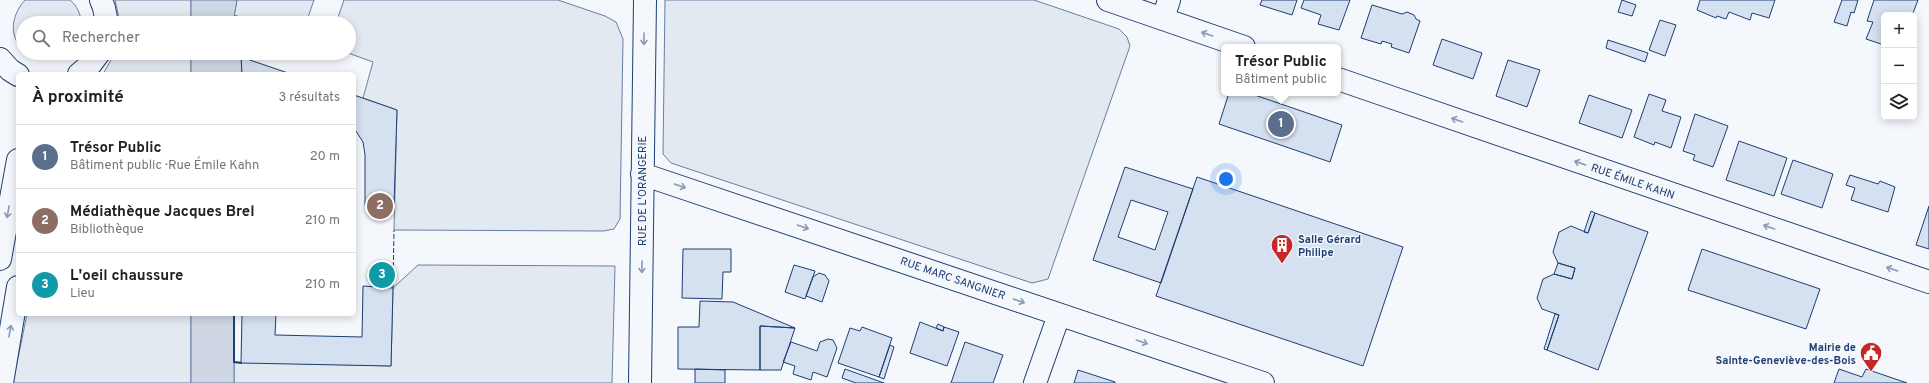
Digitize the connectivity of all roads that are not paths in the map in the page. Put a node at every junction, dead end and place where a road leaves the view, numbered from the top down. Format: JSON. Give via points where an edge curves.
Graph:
{"nodes":[{"id":1,"x":101,"y":0,"type":"edge"},
{"id":2,"x":1108,"y":0,"type":"edge"},
{"id":3,"x":639,"y":2,"type":"edge"},
{"id":4,"x":1166,"y":9,"type":"edge"},
{"id":5,"x":105,"y":16,"type":"edge"},
{"id":6,"x":1238,"y":44,"type":"edge"},
{"id":7,"x":0,"y":59,"type":"edge"},
{"id":8,"x":94,"y":60,"type":"edge"},
{"id":9,"x":81,"y":72,"type":"edge"},
{"id":10,"x":16,"y":74,"type":"edge"},
{"id":11,"x":1341,"y":80,"type":"edge"},
{"id":12,"x":16,"y":171,"type":"edge"},
{"id":13,"x":642,"y":174,"type":"junction"},
{"id":14,"x":0,"y":259,"type":"edge"},
{"id":15,"x":1929,"y":282,"type":"edge"},
{"id":16,"x":16,"y":299,"type":"edge"},
{"id":17,"x":1059,"y":315,"type":"junction"},
{"id":18,"x":1239,"y":379,"type":"edge"},
{"id":19,"x":2,"y":383,"type":"edge"},
{"id":20,"x":640,"y":383,"type":"edge"},
{"id":21,"x":1035,"y":383,"type":"edge"},
{"id":22,"x":1262,"y":383,"type":"edge"}],
"edges":[{"from":1,"to":5,"type":"street"},
{"from":2,"to":4,"type":"street"},
{"from":3,"to":13,"type":"street","name":"RUE DE L'ORANGERIE","one_way":true},
{"from":6,"to":4,"type":"street","one_way":true},
{"from":7,"to":10,"type":"street"},
{"from":8,"to":9,"type":"street"},
{"from":15,"to":11,"type":"street","name":"RUE ÉMILE KAHN","one_way":true},
{"from":12,"to":14,"type":"street","one_way":true},
{"from":13,"to":17,"type":"street","name":"RUE MARC SANGNIER","one_way":true},
{"from":13,"to":20,"type":"street","name":"RUE DE L'ORANGERIE","one_way":true},
{"from":19,"to":16,"type":"street","one_way":true},
{"from":17,"to":18,"type":"street","name":"RUE MARC SANGNIER","one_way":true},
{"from":17,"to":21,"type":"street"},
{"from":18,"to":22,"type":"street","name":"RUE MARC SANGNIER"}]}
